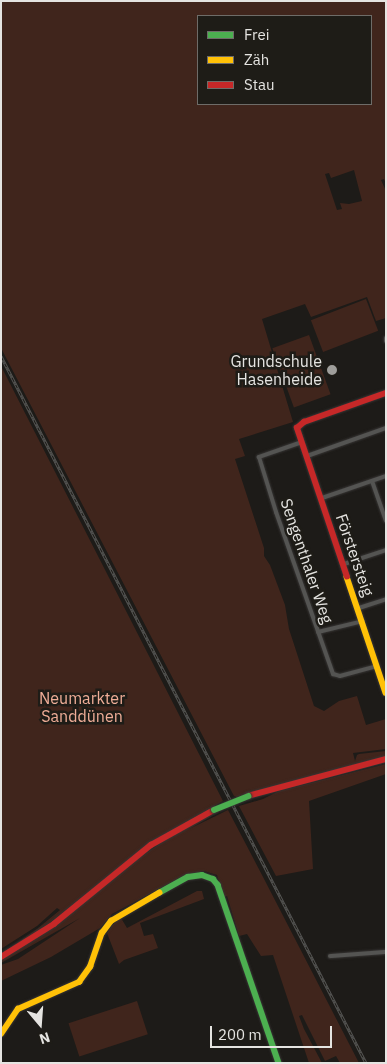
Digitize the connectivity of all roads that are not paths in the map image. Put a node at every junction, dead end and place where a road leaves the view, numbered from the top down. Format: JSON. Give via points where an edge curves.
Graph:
{"nodes":[{"id":1,"x":386,"y":393,"type":"edge"},
{"id":2,"x":386,"y":428,"type":"edge"},
{"id":3,"x":302,"y":442,"type":"junction"},
{"id":4,"x":307,"y":456,"type":"junction"},
{"id":5,"x":386,"y":476,"type":"edge"},
{"id":6,"x":372,"y":481,"type":"junction"},
{"id":7,"x":322,"y":498,"type":"junction"},
{"id":8,"x":386,"y":521,"type":"edge"},
{"id":9,"x":386,"y":550,"type":"edge"},
{"id":10,"x":344,"y":564,"type":"junction"},
{"id":11,"x":386,"y":600,"type":"edge"},
{"id":12,"x":359,"y":608,"type":"junction"},
{"id":13,"x":363,"y":621,"type":"junction"},
{"id":14,"x":318,"y":632,"type":"junction"},
{"id":15,"x":377,"y":666,"type":"junction"},
{"id":16,"x":383,"y":676,"type":"edge"},
{"id":17,"x":386,"y":693,"type":"edge"},
{"id":18,"x":386,"y":760,"type":"edge"},
{"id":19,"x":386,"y":952,"type":"edge"},
{"id":20,"x":330,"y":956,"type":"dead end"},
{"id":21,"x":1,"y":957,"type":"edge"},
{"id":22,"x":1,"y":1034,"type":"edge"},
{"id":23,"x":279,"y":1063,"type":"edge"}],
"edges":[{"from":1,"to":3,"type":"street","name":"Förstersteig","via":[[297,426]]},
{"from":2,"to":4,"type":"street"},
{"from":3,"to":4,"type":"street","name":"Förstersteig"},
{"from":3,"to":14,"type":"street","name":"Sengenthaler Weg","via":[[260,456],[260,461]]},
{"from":4,"to":7,"type":"street","name":"Förstersteig"},
{"from":5,"to":6,"type":"street"},
{"from":6,"to":7,"type":"street"},
{"from":6,"to":8,"type":"street"},
{"from":7,"to":10,"type":"street","name":"Förstersteig"},
{"from":9,"to":10,"type":"street"},
{"from":10,"to":12,"type":"street","name":"Förstersteig"},
{"from":11,"to":12,"type":"street"},
{"from":12,"to":13,"type":"street","name":"Förstersteig"},
{"from":13,"to":14,"type":"street"},
{"from":13,"to":15,"type":"street","name":"Förstersteig"},
{"from":14,"to":15,"type":"street","name":"Sengenthaler Weg","via":[[333,674],[340,676]]},
{"from":15,"to":16,"type":"street","name":"Förstersteig"},
{"from":16,"to":17,"type":"street","name":"Förstersteig"},
{"from":18,"to":21,"type":"street","bridge":true,"via":[[248,796],[214,810],[151,845],[54,924]]},
{"from":19,"to":20,"type":"street"},
{"from":22,"to":23,"type":"street","via":[[18,1009],[79,982],[94,959],[102,933],[115,918],[193,876],[208,876],[217,883]]}]}
